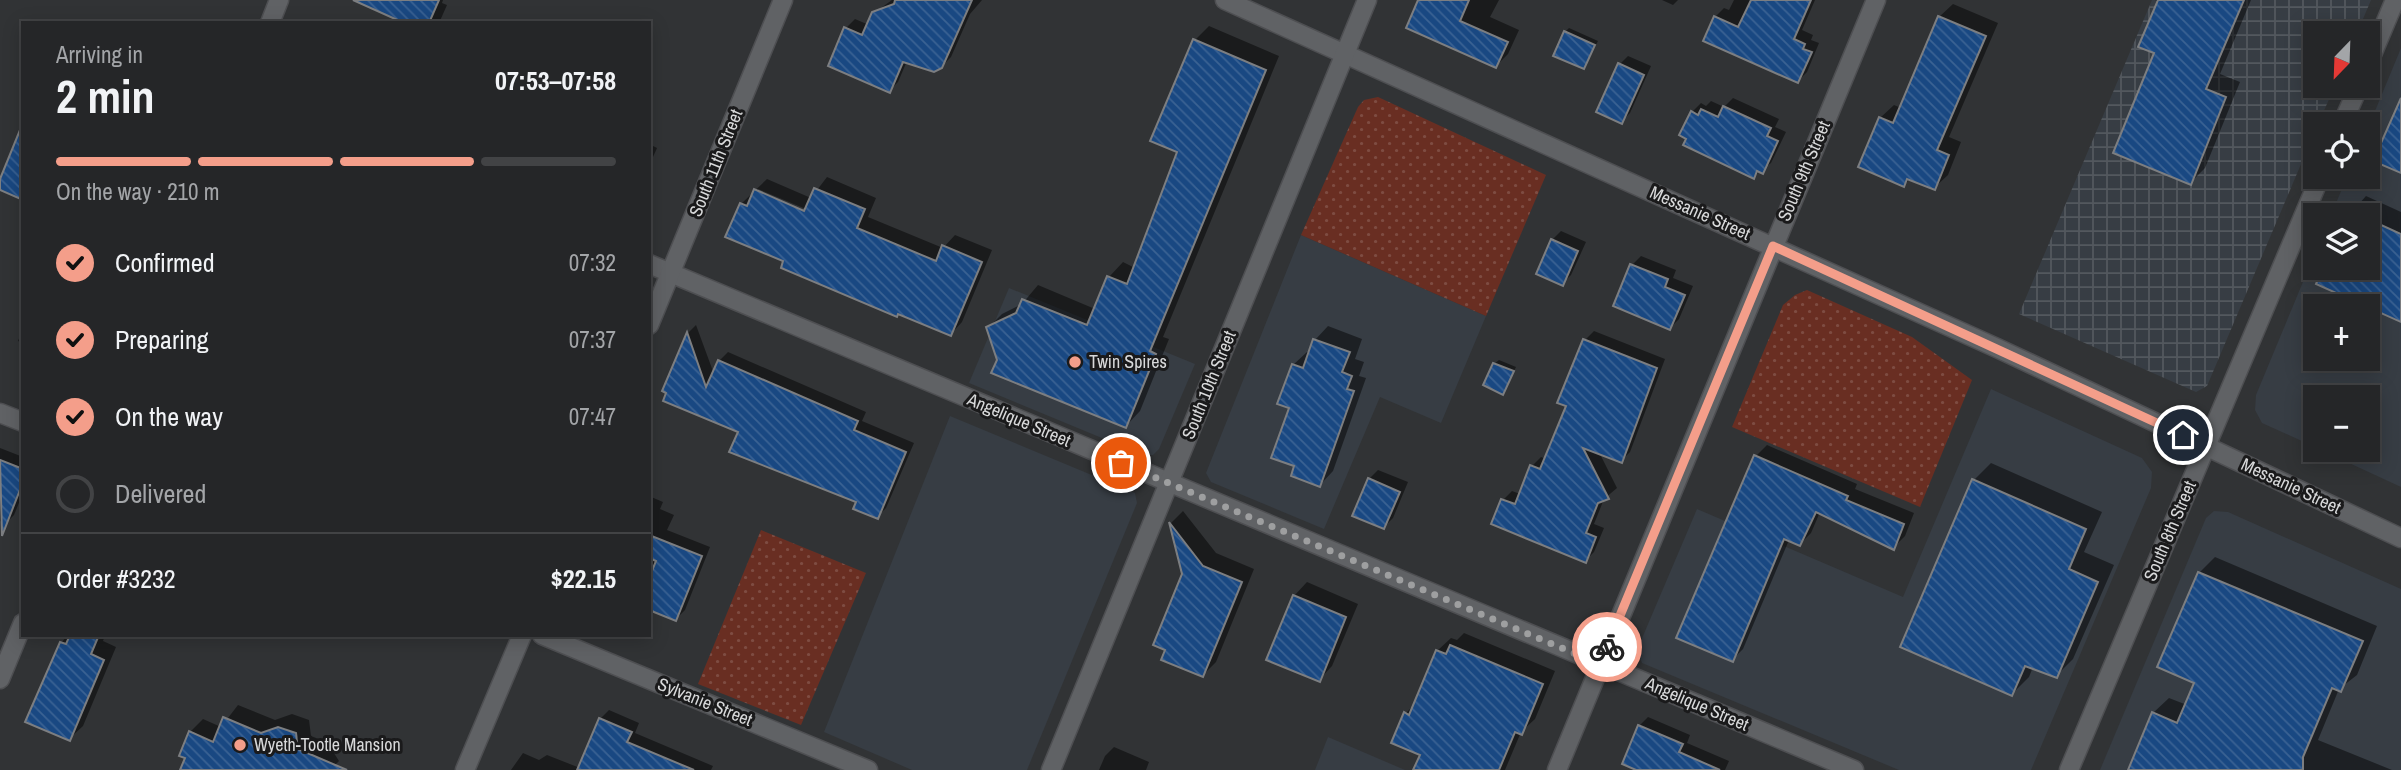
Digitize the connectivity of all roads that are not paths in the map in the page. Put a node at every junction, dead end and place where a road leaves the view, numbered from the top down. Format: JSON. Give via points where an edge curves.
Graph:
{"nodes":[{"id":1,"x":279,"y":0,"type":"edge"},
{"id":2,"x":783,"y":0,"type":"edge"},
{"id":3,"x":1225,"y":0,"type":"edge"},
{"id":4,"x":1367,"y":0,"type":"edge"},
{"id":5,"x":1876,"y":0,"type":"edge"},
{"id":6,"x":2395,"y":0,"type":"edge"},
{"id":7,"x":271,"y":21,"type":"edge"},
{"id":8,"x":2380,"y":36,"type":"edge"},
{"id":9,"x":1345,"y":54,"type":"junction"},
{"id":10,"x":2315,"y":189,"type":"edge"},
{"id":11,"x":1773,"y":246,"type":"junction"},
{"id":12,"x":651,"y":265,"type":"edge"},
{"id":13,"x":671,"y":273,"type":"junction"},
{"id":14,"x":651,"y":320,"type":"edge"},
{"id":15,"x":0,"y":412,"type":"edge"},
{"id":16,"x":21,"y":421,"type":"edge"},
{"id":17,"x":2206,"y":446,"type":"junction"},
{"id":18,"x":1169,"y":483,"type":"junction"},
{"id":19,"x":2401,"y":538,"type":"edge"},
{"id":20,"x":21,"y":628,"type":"edge"},
{"id":21,"x":521,"y":637,"type":"edge"},
{"id":22,"x":547,"y":637,"type":"edge"},
{"id":23,"x":1600,"y":664,"type":"junction"},
{"id":24,"x":0,"y":679,"type":"edge"},
{"id":25,"x":466,"y":770,"type":"edge"},
{"id":26,"x":868,"y":770,"type":"edge"},
{"id":27,"x":1051,"y":770,"type":"edge"},
{"id":28,"x":1556,"y":770,"type":"edge"},
{"id":29,"x":1854,"y":770,"type":"edge"},
{"id":30,"x":2069,"y":770,"type":"edge"}],
"edges":[{"from":1,"to":7,"type":"street"},
{"from":2,"to":13,"type":"street","name":"South 11th Street"},
{"from":3,"to":9,"type":"street","name":"Messanie Street"},
{"from":4,"to":9,"type":"street","name":"South 10th Street"},
{"from":5,"to":11,"type":"street","name":"South 9th Street"},
{"from":6,"to":8,"type":"street"},
{"from":9,"to":11,"type":"street","name":"Messanie Street"},
{"from":9,"to":18,"type":"street","name":"South 10th Street"},
{"from":10,"to":17,"type":"street","name":"South 8th Street"},
{"from":11,"to":17,"type":"street","name":"Messanie Street"},
{"from":11,"to":23,"type":"street","name":"South 9th Street"},
{"from":12,"to":13,"type":"street","name":"Angelique Street"},
{"from":13,"to":14,"type":"street","name":"South 11th Street"},
{"from":13,"to":18,"type":"street","name":"Angelique Street"},
{"from":15,"to":16,"type":"street"},
{"from":17,"to":19,"type":"street","name":"Messanie Street"},
{"from":17,"to":30,"type":"street","name":"South 8th Street"},
{"from":18,"to":23,"type":"street","name":"Angelique Street"},
{"from":18,"to":27,"type":"street","name":"South 10th Street"},
{"from":20,"to":24,"type":"street"},
{"from":21,"to":25,"type":"street"},
{"from":22,"to":26,"type":"street","name":"Sylvanie Street"},
{"from":23,"to":28,"type":"street","name":"South 9th Street"},
{"from":23,"to":29,"type":"street","name":"Angelique Street"}]}
